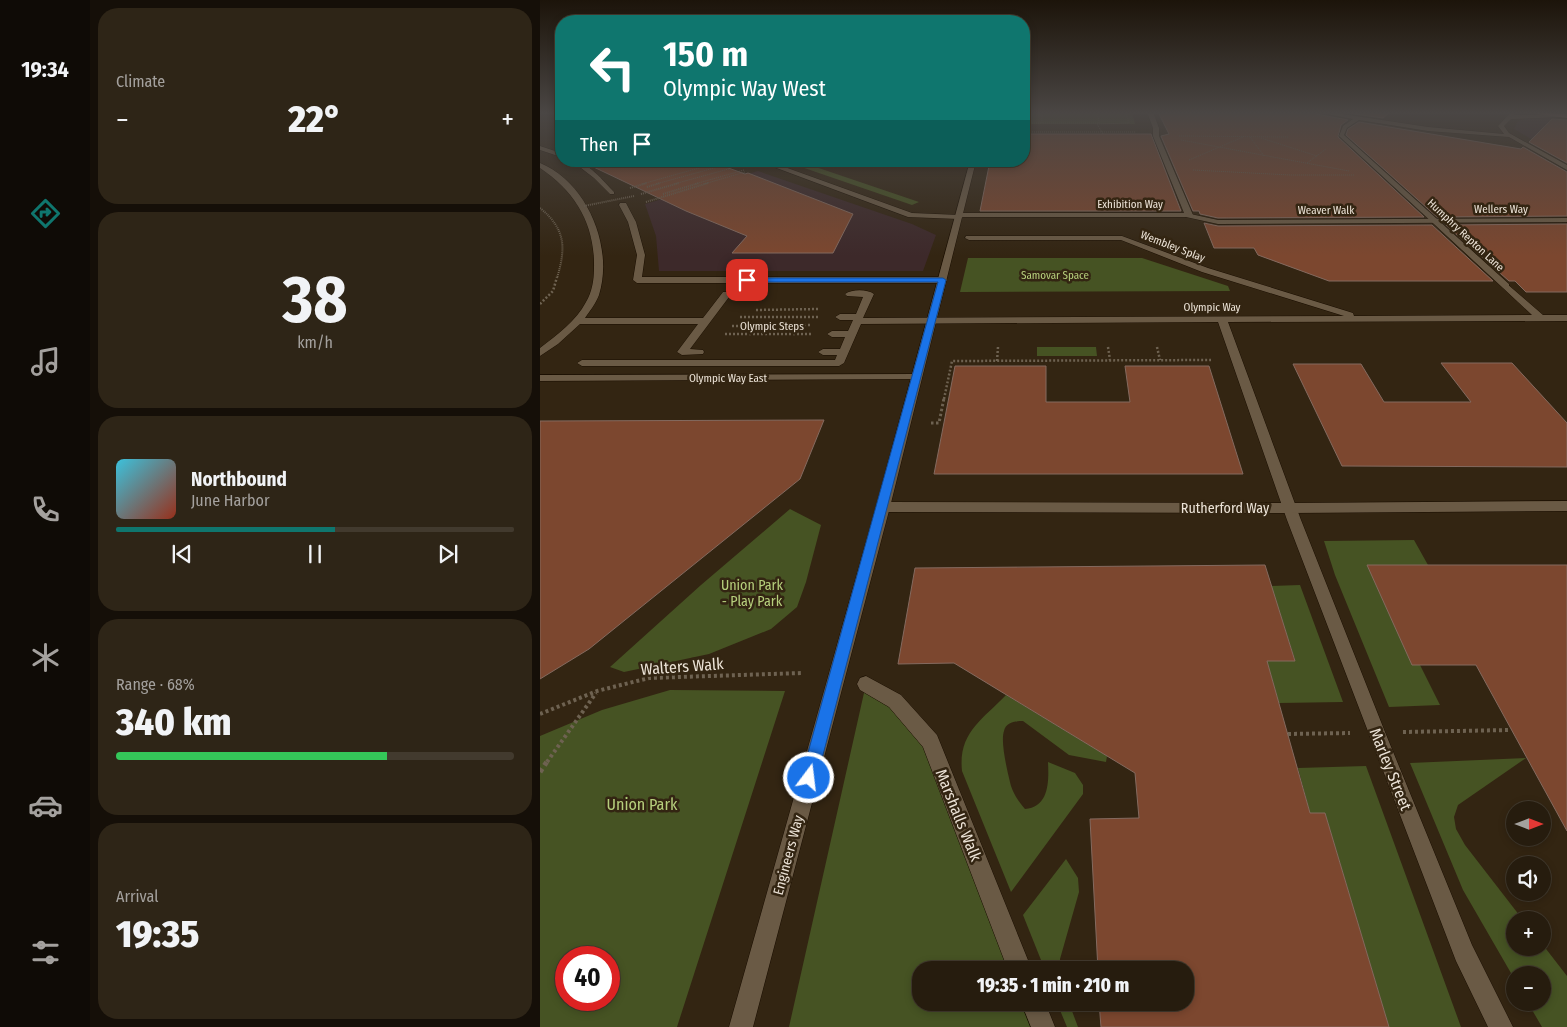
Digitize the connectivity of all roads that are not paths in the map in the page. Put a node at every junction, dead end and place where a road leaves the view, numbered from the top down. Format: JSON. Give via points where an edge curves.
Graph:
{"nodes":[{"id":1,"x":1167,"y":160,"type":"edge"},
{"id":2,"x":1368,"y":160,"type":"edge"},
{"id":3,"x":1553,"y":160,"type":"edge"},
{"id":4,"x":540,"y":165,"type":"edge"},
{"id":5,"x":583,"y":167,"type":"edge"},
{"id":6,"x":778,"y":167,"type":"edge"},
{"id":7,"x":971,"y":167,"type":"edge"},
{"id":8,"x":1567,"y":168,"type":"edge"},
{"id":9,"x":612,"y":194,"type":"dead end"},
{"id":10,"x":623,"y":205,"type":"dead end"},
{"id":11,"x":1189,"y":215,"type":"junction"},
{"id":12,"x":959,"y":216,"type":"junction"},
{"id":13,"x":1434,"y":220,"type":"junction"},
{"id":14,"x":1567,"y":220,"type":"edge"},
{"id":15,"x":969,"y":238,"type":"dead end"},
{"id":16,"x":943,"y":280,"type":"junction"},
{"id":17,"x":727,"y":314,"type":"junction"},
{"id":18,"x":710,"y":315,"type":"junction"},
{"id":19,"x":1540,"y":318,"type":"junction"},
{"id":20,"x":1567,"y":318,"type":"edge"},
{"id":21,"x":1363,"y":319,"type":"junction"},
{"id":22,"x":932,"y":320,"type":"junction"},
{"id":23,"x":1222,"y":320,"type":"junction"},
{"id":24,"x":578,"y":321,"type":"junction"},
{"id":25,"x":837,"y":322,"type":"junction"},
{"id":26,"x":855,"y":325,"type":"junction"},
{"id":27,"x":695,"y":334,"type":"junction"},
{"id":28,"x":702,"y":348,"type":"dead end"},
{"id":29,"x":540,"y":353,"type":"edge"},
{"id":30,"x":582,"y":363,"type":"dead end"},
{"id":31,"x":917,"y":377,"type":"junction"},
{"id":32,"x":540,"y":378,"type":"edge"},
{"id":33,"x":1567,"y":506,"type":"edge"},
{"id":34,"x":883,"y":507,"type":"junction"},
{"id":35,"x":1290,"y":508,"type":"junction"},
{"id":36,"x":866,"y":684,"type":"dead end"},
{"id":37,"x":1016,"y":961,"type":"edge"},
{"id":38,"x":1037,"y":1011,"type":"edge"},
{"id":39,"x":741,"y":1027,"type":"edge"},
{"id":40,"x":1043,"y":1027,"type":"edge"},
{"id":41,"x":1501,"y":1027,"type":"edge"}],
"edges":[{"from":1,"to":11,"type":"street","name":"Exhibition Way"},
{"from":2,"to":13,"type":"street","name":"Humphry Repton Lane"},
{"from":3,"to":8,"type":"street"},
{"from":4,"to":24,"type":"street","via":[[566,184],[584,206],[597,238],[596,290],[592,302]]},
{"from":5,"to":9,"type":"street"},
{"from":6,"to":12,"type":"street","name":"Exhibition Way","via":[[911,215]]},
{"from":7,"to":12,"type":"street","name":"Engineers Way"},
{"from":10,"to":16,"type":"street","via":[[632,222],[640,255],[636,280]]},
{"from":11,"to":12,"type":"street","name":"Exhibition Way"},
{"from":11,"to":13,"type":"street","name":"Weaver Walk","via":[[1218,222]]},
{"from":12,"to":16,"type":"street","name":"Engineers Way"},
{"from":13,"to":14,"type":"street","name":"Wellers Way"},
{"from":13,"to":19,"type":"street","name":"Humphry Repton Lane"},
{"from":15,"to":21,"type":"street","name":"Wembley Splay","via":[[1122,238],[1205,270]]},
{"from":16,"to":22,"type":"street","name":"Engineers Way"},
{"from":17,"to":18,"type":"street"},
{"from":17,"to":18,"type":"street"},
{"from":17,"to":18,"type":"street","via":[[726,294]]},
{"from":17,"to":27,"type":"street"},
{"from":18,"to":24,"type":"street"},
{"from":18,"to":27,"type":"street"},
{"from":19,"to":20,"type":"street","name":"Olympic Way"},
{"from":19,"to":21,"type":"street","name":"Olympic Way"},
{"from":21,"to":23,"type":"street","name":"Olympic Way"},
{"from":22,"to":23,"type":"street","name":"Olympic Way"},
{"from":22,"to":26,"type":"street","name":"Olympic Way"},
{"from":22,"to":31,"type":"street","name":"Engineers Way"},
{"from":23,"to":35,"type":"street","name":"Marley Street"},
{"from":24,"to":29,"type":"street"},
{"from":25,"to":26,"type":"street"},
{"from":25,"to":26,"type":"street"},
{"from":25,"to":26,"type":"street"},
{"from":25,"to":26,"type":"street","via":[[869,294]]},
{"from":26,"to":30,"type":"street","via":[[839,363]]},
{"from":27,"to":28,"type":"street","via":[[689,344]]},
{"from":31,"to":32,"type":"street","name":"Olympic Way East"},
{"from":31,"to":34,"type":"street","name":"Engineers Way"},
{"from":33,"to":35,"type":"street","name":"Rutherford Way"},
{"from":34,"to":35,"type":"street","name":"Rutherford Way"},
{"from":34,"to":39,"type":"street","name":"Engineers Way"},
{"from":35,"to":41,"type":"street","name":"Marley Street","via":[[1464,953]]},
{"from":36,"to":37,"type":"street","name":"Marshalls Walk","via":[[895,701],[930,741]]},
{"from":38,"to":40,"type":"street"}]}
